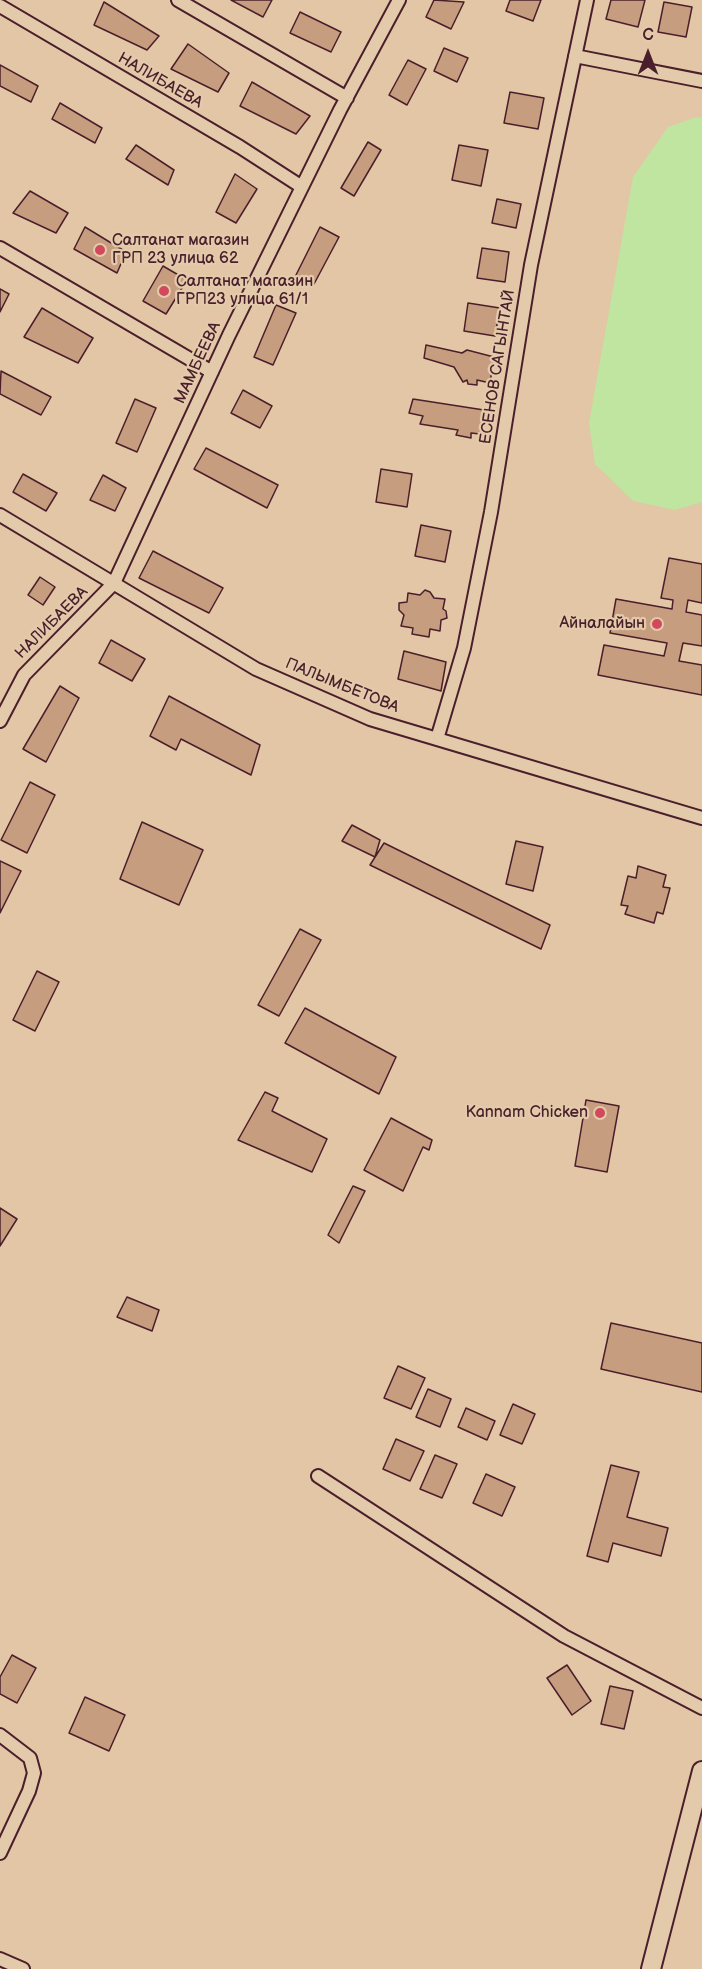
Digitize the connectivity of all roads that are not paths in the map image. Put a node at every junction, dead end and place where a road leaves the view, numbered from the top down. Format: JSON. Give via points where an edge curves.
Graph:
{"nodes":[{"id":1,"x":178,"y":0,"type":"edge"},
{"id":2,"x":399,"y":0,"type":"edge"},
{"id":3,"x":587,"y":0,"type":"edge"},
{"id":4,"x":0,"y":6,"type":"edge"},
{"id":5,"x":575,"y":56,"type":"junction"},
{"id":6,"x":702,"y":81,"type":"edge"},
{"id":7,"x":346,"y":98,"type":"junction"},
{"id":8,"x":302,"y":187,"type":"junction"},
{"id":9,"x":0,"y":248,"type":"edge"},
{"id":10,"x":212,"y":372,"type":"junction"},
{"id":11,"x":0,"y":515,"type":"edge"},
{"id":12,"x":114,"y":584,"type":"junction"},
{"id":13,"x":0,"y":721,"type":"edge"},
{"id":14,"x":437,"y":739,"type":"junction"},
{"id":15,"x":702,"y":818,"type":"edge"},
{"id":16,"x":318,"y":1476,"type":"dead end"},
{"id":17,"x":702,"y":1708,"type":"edge"},
{"id":18,"x":0,"y":1735,"type":"edge"},
{"id":19,"x":702,"y":1771,"type":"edge"},
{"id":20,"x":0,"y":1853,"type":"edge"},
{"id":21,"x":0,"y":1959,"type":"edge"},
{"id":22,"x":23,"y":1969,"type":"edge"},
{"id":23,"x":651,"y":1969,"type":"edge"}],
"edges":[{"from":1,"to":7,"type":"street"},
{"from":2,"to":7,"type":"street","name":"МАМБЕЕВА"},
{"from":3,"to":5,"type":"street","name":"ЕСЕНОВ САГЫНТАЙ"},
{"from":4,"to":8,"type":"street","name":"НАЛИБАЕВА"},
{"from":5,"to":6,"type":"street"},
{"from":5,"to":14,"type":"street","name":"ЕСЕНОВ САГЫНТАЙ","via":[[531,265],[492,512],[464,648]]},
{"from":7,"to":8,"type":"street","name":"МАМБЕЕВА"},
{"from":8,"to":10,"type":"street","name":"МАМБЕЕВА"},
{"from":9,"to":10,"type":"street"},
{"from":10,"to":12,"type":"street","name":"МАМБЕЕВА"},
{"from":11,"to":12,"type":"street","name":"ПАЛЫМБЕТОВА"},
{"from":12,"to":13,"type":"street","name":"НАЛИБАЕВА","via":[[24,675]]},
{"from":12,"to":14,"type":"street","name":"ПАЛЫМБЕТОВА","via":[[256,669],[370,719]]},
{"from":14,"to":15,"type":"street","name":"ПАЛЫМБЕТОВА"},
{"from":16,"to":17,"type":"street","via":[[564,1636]]},
{"from":18,"to":20,"type":"street","via":[[30,1758],[34,1773]]},
{"from":19,"to":23,"type":"main road"},
{"from":21,"to":22,"type":"street"}]}
